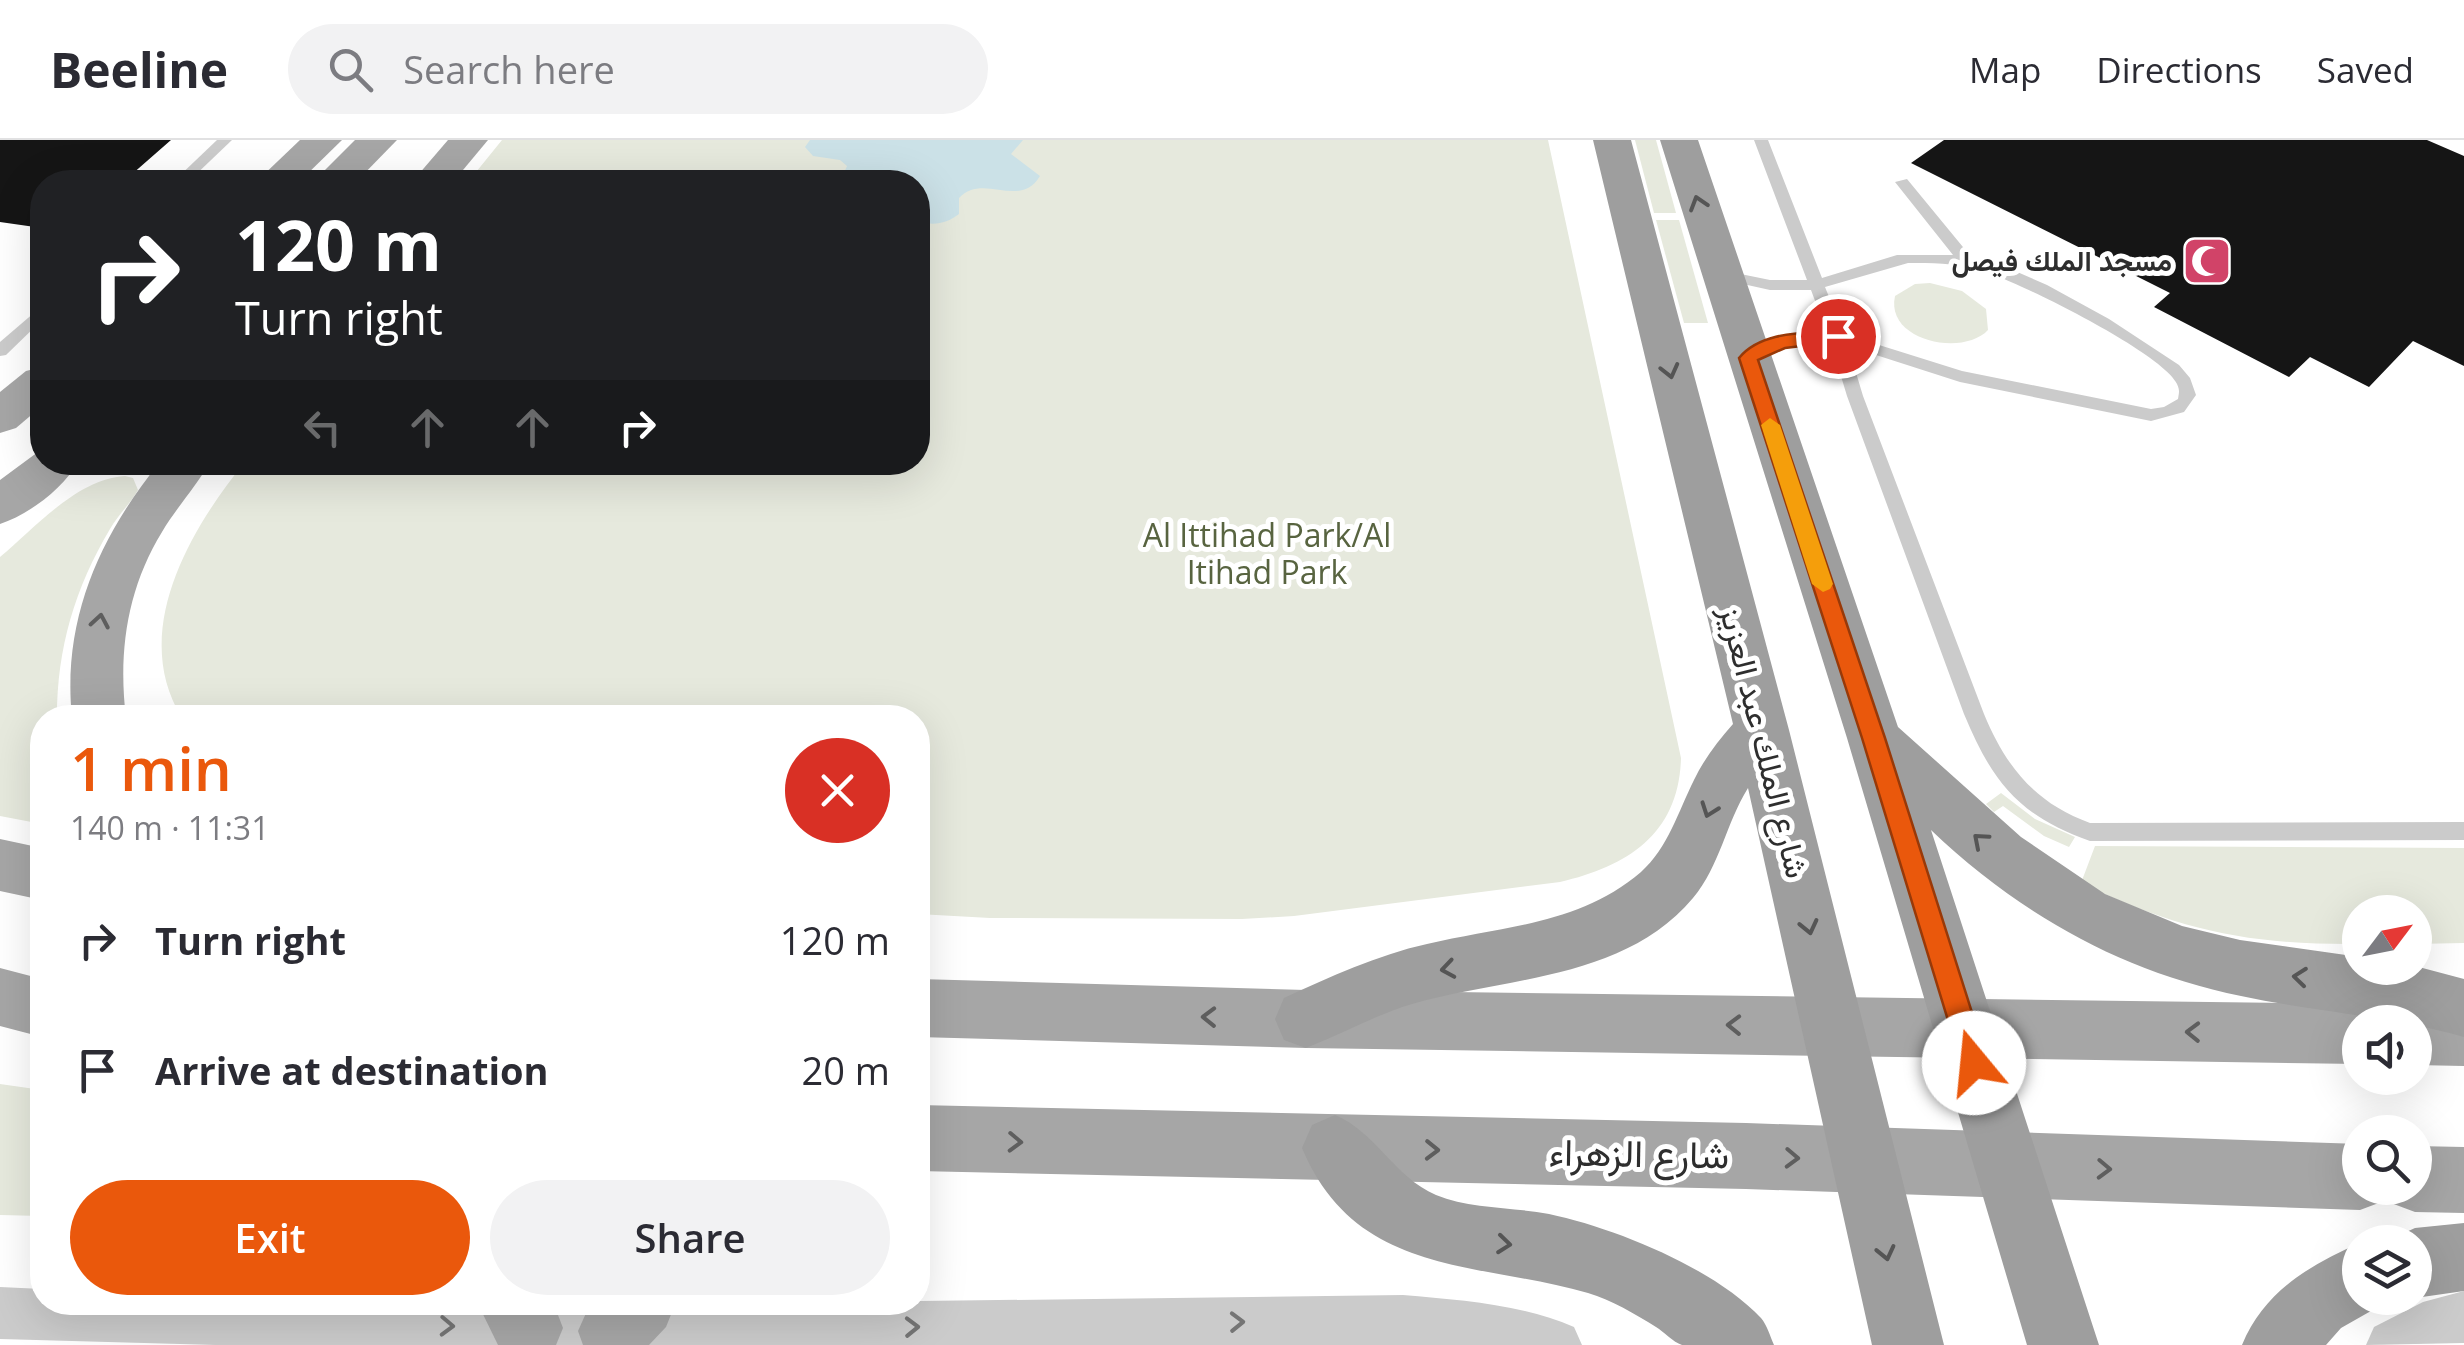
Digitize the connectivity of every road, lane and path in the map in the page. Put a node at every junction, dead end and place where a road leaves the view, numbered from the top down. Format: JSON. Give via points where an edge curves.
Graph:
{"nodes":[{"id":1,"x":226,"y":140,"type":"edge"},
{"id":2,"x":323,"y":140,"type":"edge"},
{"id":3,"x":378,"y":140,"type":"edge"},
{"id":4,"x":415,"y":140,"type":"edge"},
{"id":5,"x":469,"y":140,"type":"edge"},
{"id":6,"x":1612,"y":140,"type":"edge"},
{"id":7,"x":1679,"y":140,"type":"edge"},
{"id":8,"x":1761,"y":140,"type":"edge"},
{"id":9,"x":193,"y":170,"type":"edge"},
{"id":10,"x":289,"y":170,"type":"edge"},
{"id":11,"x":346,"y":170,"type":"edge"},
{"id":12,"x":384,"y":170,"type":"edge"},
{"id":13,"x":443,"y":170,"type":"edge"},
{"id":14,"x":1902,"y":182,"type":"dead end"},
{"id":15,"x":1966,"y":261,"type":"junction"},
{"id":16,"x":1720,"y":274,"type":"junction"},
{"id":17,"x":1817,"y":284,"type":"junction"},
{"id":18,"x":30,"y":322,"type":"edge"},
{"id":19,"x":1838,"y":336,"type":"junction"},
{"id":20,"x":0,"y":351,"type":"edge"},
{"id":21,"x":1748,"y":358,"type":"junction"},
{"id":22,"x":30,"y":392,"type":"edge"},
{"id":23,"x":0,"y":417,"type":"edge"},
{"id":24,"x":30,"y":439,"type":"edge"},
{"id":25,"x":0,"y":463,"type":"edge"},
{"id":26,"x":39,"y":475,"type":"edge"},
{"id":27,"x":178,"y":475,"type":"edge"},
{"id":28,"x":0,"y":506,"type":"edge"},
{"id":29,"x":97,"y":705,"type":"edge"},
{"id":30,"x":1762,"y":730,"type":"junction"},
{"id":31,"x":1874,"y":738,"type":"junction"},
{"id":32,"x":2464,"y":832,"type":"edge"},
{"id":33,"x":0,"y":866,"type":"edge"},
{"id":34,"x":30,"y":872,"type":"edge"},
{"id":35,"x":0,"y":997,"type":"edge"},
{"id":36,"x":30,"y":1005,"type":"edge"},
{"id":37,"x":930,"y":1008,"type":"edge"},
{"id":38,"x":2464,"y":1008,"type":"edge"},
{"id":39,"x":1306,"y":1019,"type":"junction"},
{"id":40,"x":1832,"y":1026,"type":"junction"},
{"id":41,"x":1964,"y":1028,"type":"junction"},
{"id":42,"x":0,"y":1033,"type":"edge"},
{"id":43,"x":30,"y":1034,"type":"edge"},
{"id":44,"x":2342,"y":1034,"type":"edge"},
{"id":45,"x":2432,"y":1035,"type":"edge"},
{"id":46,"x":2464,"y":1036,"type":"edge"},
{"id":47,"x":930,"y":1138,"type":"edge"},
{"id":48,"x":1334,"y":1148,"type":"junction"},
{"id":49,"x":1864,"y":1161,"type":"junction"},
{"id":50,"x":2007,"y":1166,"type":"junction"},
{"id":51,"x":2342,"y":1176,"type":"edge"},
{"id":52,"x":2432,"y":1179,"type":"edge"},
{"id":53,"x":2464,"y":1180,"type":"edge"},
{"id":54,"x":2464,"y":1256,"type":"edge"},
{"id":55,"x":2432,"y":1261,"type":"edge"},
{"id":56,"x":2342,"y":1289,"type":"edge"},
{"id":57,"x":0,"y":1313,"type":"edge"},
{"id":58,"x":30,"y":1313,"type":"edge"},
{"id":59,"x":520,"y":1315,"type":"edge"},
{"id":60,"x":627,"y":1317,"type":"edge"},
{"id":61,"x":2464,"y":1317,"type":"edge"},
{"id":62,"x":1556,"y":1345,"type":"edge"},
{"id":63,"x":1738,"y":1345,"type":"edge"},
{"id":64,"x":1908,"y":1345,"type":"edge"},
{"id":65,"x":2062,"y":1345,"type":"edge"},
{"id":66,"x":2278,"y":1345,"type":"edge"},
{"id":67,"x":2392,"y":1345,"type":"edge"}],
"edges":[{"from":1,"to":9,"type":"lane"},
{"from":2,"to":10,"type":"main road"},
{"from":3,"to":11,"type":"main road"},
{"from":4,"to":12,"type":"main road"},
{"from":5,"to":13,"type":"main road"},
{"from":6,"to":30,"type":"highway","name":"شارع الملك عبد العزيز","one_way":true},
{"from":16,"to":7,"type":"highway","one_way":true},
{"from":8,"to":17,"type":"lane"},
{"from":14,"to":15,"type":"lane"},
{"from":15,"to":17,"type":"lane","via":[[1904,258]]},
{"from":15,"to":19,"type":"lane","via":[[2028,281],[2162,359],[2187,383],[2183,407],[2170,414],[2129,411],[1960,376]]},
{"from":16,"to":17,"type":"lane","via":[[1767,285]]},
{"from":16,"to":21,"type":"highway"},
{"from":17,"to":19,"type":"lane"},
{"from":18,"to":20,"type":"lane"},
{"from":19,"to":21,"type":"lane","via":[[1784,342]]},
{"from":19,"to":32,"type":"lane","via":[[1974,714],[1989,751],[2025,800],[2054,821],[2090,832]]},
{"from":21,"to":31,"type":"highway"},
{"from":22,"to":23,"type":"main road"},
{"from":24,"to":25,"type":"main road"},
{"from":26,"to":28,"type":"main road"},
{"from":29,"to":27,"type":"main road","one_way":true,"via":[[92,680],[100,612],[128,543]]},
{"from":30,"to":39,"type":"highway","one_way":true,"via":[[1726,774],[1679,873],[1628,915],[1555,948],[1428,972]]},
{"from":30,"to":40,"type":"highway","name":"شارع الملك عبد العزيز","one_way":true},
{"from":38,"to":31,"type":"highway","one_way":true,"via":[[2368,985],[2208,961],[2102,924],[2000,858]]},
{"from":31,"to":41,"type":"highway"},
{"from":33,"to":34,"type":"main road"},
{"from":35,"to":36,"type":"main road"},
{"from":39,"to":37,"type":"main road","one_way":true},
{"from":40,"to":39,"type":"main road","one_way":true},
{"from":40,"to":41,"type":"main road"},
{"from":40,"to":49,"type":"highway","name":"شارع الملك عبد العزيز"},
{"from":44,"to":41,"type":"main road","one_way":true},
{"from":41,"to":50,"type":"highway"},
{"from":42,"to":43,"type":"main road"},
{"from":45,"to":46,"type":"main road"},
{"from":47,"to":48,"type":"main road","name":"شارع الزهراء","one_way":true},
{"from":48,"to":49,"type":"main road","name":"شارع الزهراء","one_way":true},
{"from":48,"to":63,"type":"highway","one_way":true,"via":[[1384,1203],[1415,1223],[1451,1236],[1592,1260],[1688,1306]]},
{"from":49,"to":50,"type":"main road","name":"شارع الزهراء"},
{"from":49,"to":64,"type":"highway","name":"شارع الملك عبد العزيز","one_way":true},
{"from":50,"to":51,"type":"main road","name":"شارع الزهراء","one_way":true},
{"from":50,"to":65,"type":"highway"},
{"from":52,"to":53,"type":"main road"},
{"from":54,"to":55,"type":"highway"},
{"from":56,"to":66,"type":"highway","via":[[2316,1304]]},
{"from":57,"to":58,"type":"street","one_way":true},
{"from":59,"to":60,"type":"street"},
{"from":60,"to":62,"type":"street","one_way":true,"via":[[1339,1320],[1475,1327]]},
{"from":61,"to":67,"type":"street"}]}
